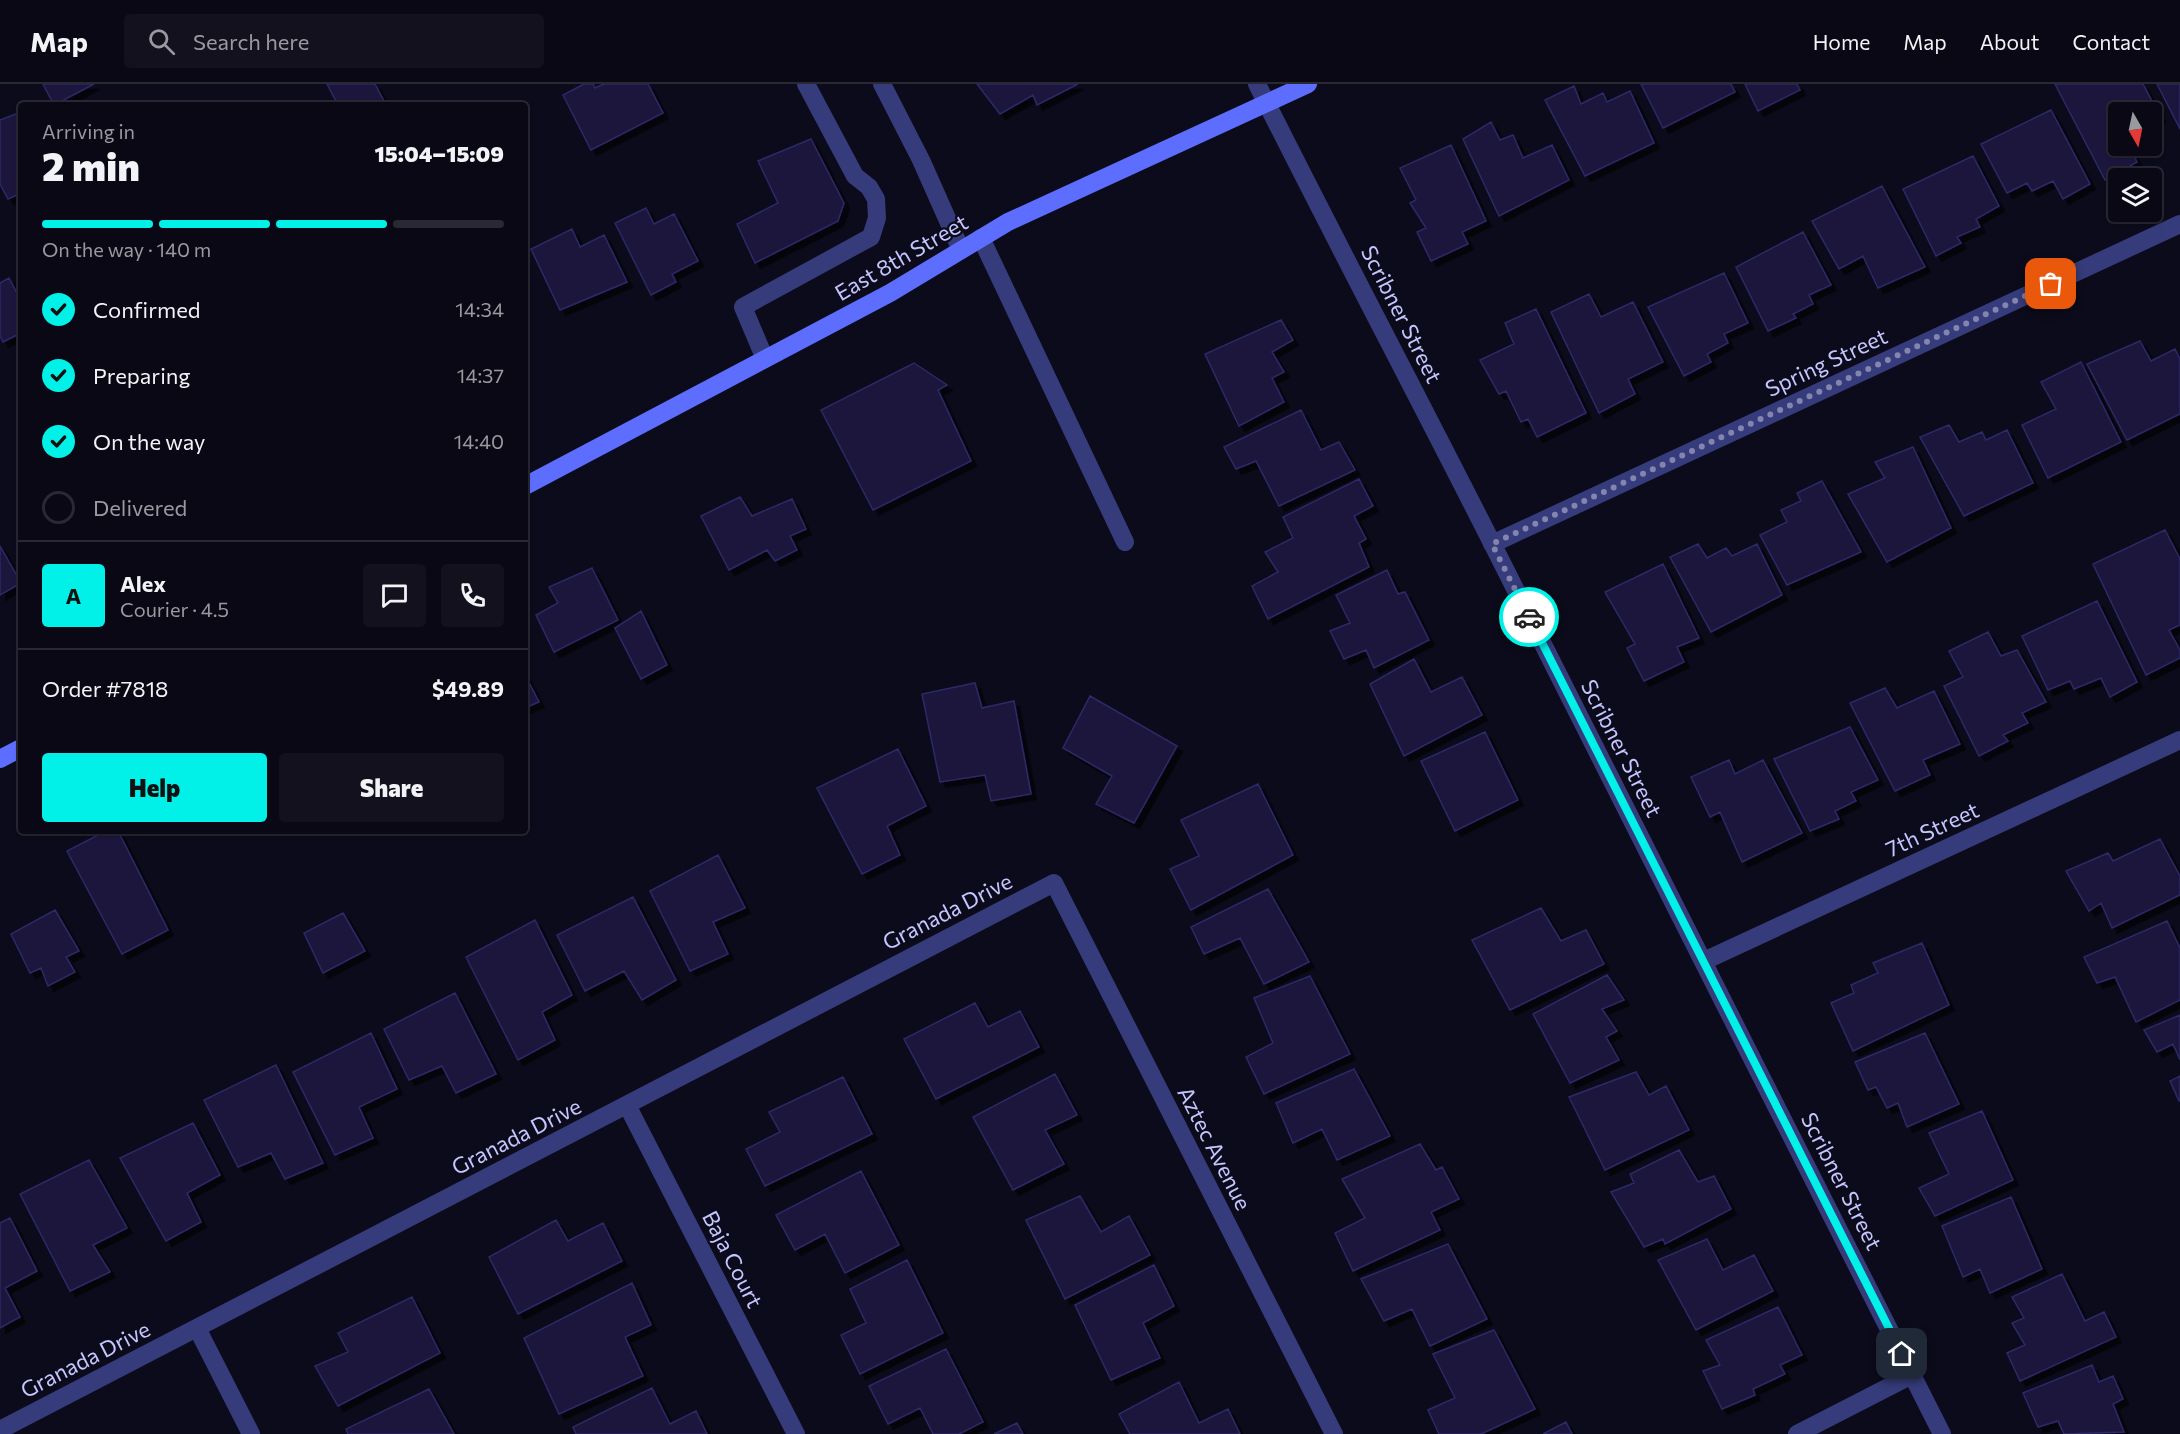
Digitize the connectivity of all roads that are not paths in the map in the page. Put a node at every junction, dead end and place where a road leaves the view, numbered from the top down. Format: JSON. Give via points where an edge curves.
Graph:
{"nodes":[{"id":1,"x":806,"y":84,"type":"edge"},
{"id":2,"x":882,"y":84,"type":"edge"},
{"id":3,"x":1257,"y":84,"type":"edge"},
{"id":4,"x":1308,"y":84,"type":"edge"},
{"id":5,"x":1267,"y":103,"type":"junction"},
{"id":6,"x":2180,"y":224,"type":"edge"},
{"id":7,"x":981,"y":238,"type":"junction"},
{"id":8,"x":961,"y":249,"type":"junction"},
{"id":9,"x":765,"y":359,"type":"junction"},
{"id":10,"x":528,"y":484,"type":"edge"},
{"id":11,"x":1125,"y":542,"type":"dead end"},
{"id":12,"x":1492,"y":544,"type":"junction"},
{"id":13,"x":2180,"y":740,"type":"edge"},
{"id":14,"x":18,"y":750,"type":"edge"},
{"id":15,"x":0,"y":759,"type":"edge"},
{"id":16,"x":1054,"y":883,"type":"joint"},
{"id":17,"x":1704,"y":961,"type":"junction"},
{"id":18,"x":627,"y":1105,"type":"junction"},
{"id":19,"x":197,"y":1328,"type":"junction"},
{"id":20,"x":1912,"y":1375,"type":"junction"},
{"id":21,"x":0,"y":1430,"type":"edge"},
{"id":22,"x":251,"y":1434,"type":"edge"},
{"id":23,"x":796,"y":1434,"type":"edge"},
{"id":24,"x":1334,"y":1434,"type":"edge"},
{"id":25,"x":1797,"y":1434,"type":"edge"},
{"id":26,"x":1942,"y":1434,"type":"edge"}],
"edges":[{"from":1,"to":9,"type":"street","via":[[855,176],[876,199],[877,218],[871,237],[743,307]]},
{"from":2,"to":8,"type":"street"},
{"from":3,"to":5,"type":"street","name":"Scribner Street"},
{"from":4,"to":5,"type":"street","name":"East 8th Street"},
{"from":5,"to":7,"type":"street","name":"East 8th Street","via":[[1082,187]]},
{"from":5,"to":12,"type":"street","name":"Scribner Street"},
{"from":6,"to":12,"type":"street","name":"Spring Street"},
{"from":7,"to":8,"type":"street","name":"East 8th Street"},
{"from":7,"to":11,"type":"street"},
{"from":8,"to":9,"type":"street","name":"East 8th Street","via":[[890,293]]},
{"from":9,"to":10,"type":"street","name":"East 8th Street"},
{"from":12,"to":17,"type":"street","name":"Scribner Street"},
{"from":13,"to":17,"type":"street","name":"7th Street"},
{"from":14,"to":15,"type":"street"},
{"from":16,"to":18,"type":"street","name":"Granada Drive"},
{"from":16,"to":24,"type":"street","name":"Aztec Avenue"},
{"from":17,"to":20,"type":"street","name":"Scribner Street"},
{"from":18,"to":19,"type":"street","name":"Granada Drive"},
{"from":18,"to":23,"type":"street","name":"Baja Court"},
{"from":19,"to":21,"type":"street","name":"Granada Drive"},
{"from":19,"to":22,"type":"street"},
{"from":20,"to":25,"type":"street"},
{"from":20,"to":26,"type":"street","name":"Scribner Street"}]}
